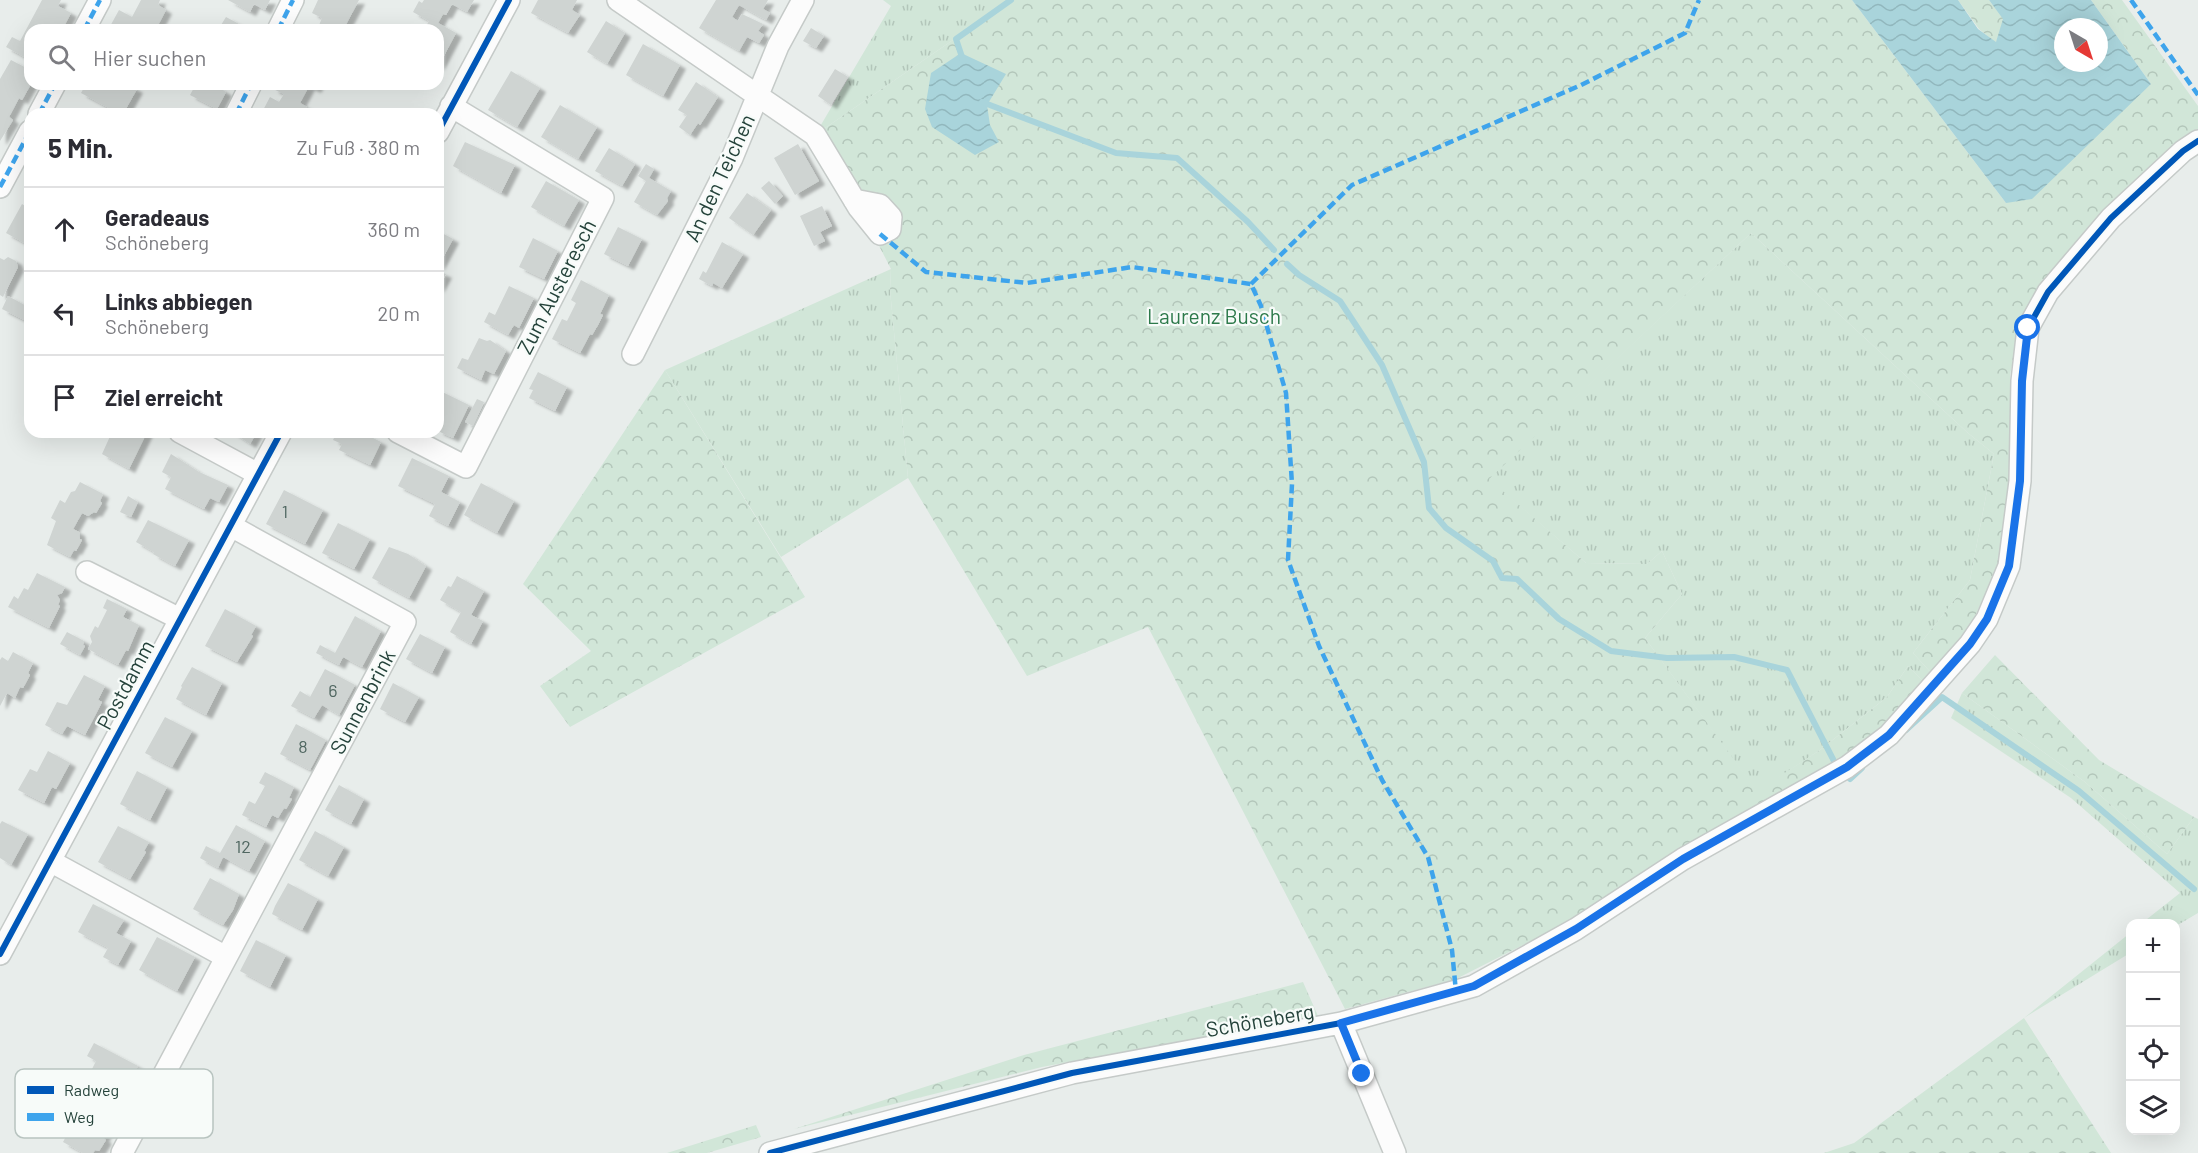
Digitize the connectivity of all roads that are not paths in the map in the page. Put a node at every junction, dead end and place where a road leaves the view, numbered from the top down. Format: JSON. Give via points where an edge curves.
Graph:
{"nodes":[{"id":1,"x":100,"y":0,"type":"edge"},
{"id":2,"x":293,"y":0,"type":"edge"},
{"id":3,"x":509,"y":0,"type":"edge"},
{"id":4,"x":618,"y":0,"type":"edge"},
{"id":5,"x":803,"y":0,"type":"edge"},
{"id":6,"x":87,"y":24,"type":"edge"},
{"id":7,"x":281,"y":24,"type":"edge"},
{"id":8,"x":52,"y":90,"type":"edge"},
{"id":9,"x":248,"y":90,"type":"edge"},
{"id":10,"x":758,"y":96,"type":"junction"},
{"id":11,"x":451,"y":106,"type":"junction"},
{"id":12,"x":42,"y":108,"type":"edge"},
{"id":13,"x":239,"y":108,"type":"edge"},
{"id":14,"x":444,"y":120,"type":"edge"},
{"id":15,"x":2198,"y":141,"type":"edge"},
{"id":16,"x":24,"y":142,"type":"edge"},
{"id":17,"x":0,"y":187,"type":"edge"},
{"id":18,"x":854,"y":200,"type":"dead end"},
{"id":19,"x":633,"y":354,"type":"dead end"},
{"id":20,"x":191,"y":438,"type":"edge"},
{"id":21,"x":278,"y":438,"type":"edge"},
{"id":22,"x":410,"y":438,"type":"edge"},
{"id":23,"x":258,"y":474,"type":"junction"},
{"id":24,"x":231,"y":526,"type":"junction"},
{"id":25,"x":87,"y":572,"type":"dead end"},
{"id":26,"x":180,"y":619,"type":"junction"},
{"id":27,"x":50,"y":861,"type":"junction"},
{"id":28,"x":0,"y":954,"type":"edge"},
{"id":29,"x":226,"y":957,"type":"junction"},
{"id":30,"x":1341,"y":1023,"type":"junction"},
{"id":31,"x":167,"y":1069,"type":"edge"},
{"id":32,"x":130,"y":1138,"type":"edge"},
{"id":33,"x":122,"y":1153,"type":"edge"},
{"id":34,"x":770,"y":1153,"type":"edge"},
{"id":35,"x":1395,"y":1153,"type":"edge"}],
"edges":[{"from":1,"to":6,"type":"street"},
{"from":2,"to":7,"type":"street"},
{"from":3,"to":11,"type":"street"},
{"from":4,"to":10,"type":"street"},
{"from":5,"to":10,"type":"street","name":"An den Teichen","via":[[778,45]]},
{"from":8,"to":12,"type":"street"},
{"from":9,"to":13,"type":"street"},
{"from":10,"to":18,"type":"street","via":[[815,135]]},
{"from":10,"to":19,"type":"street","name":"An den Teichen","via":[[732,158]]},
{"from":11,"to":14,"type":"street"},
{"from":11,"to":22,"type":"street","name":"Zum Austeresch","via":[[603,198],[466,467]]},
{"from":15,"to":30,"type":"street","name":"Schöneberg","via":[[2110,218],[2048,292],[2028,328],[2022,381],[2020,481],[2009,566],[1976,636],[1889,735],[1847,767],[1683,859],[1576,929],[1474,986]]},
{"from":16,"to":17,"type":"street"},
{"from":20,"to":23,"type":"street"},
{"from":21,"to":23,"type":"street","name":"Postdamm"},
{"from":23,"to":24,"type":"street","name":"Postdamm"},
{"from":24,"to":26,"type":"street","name":"Postdamm"},
{"from":24,"to":29,"type":"street","name":"Sunnenbrink","via":[[405,622]]},
{"from":25,"to":26,"type":"street"},
{"from":26,"to":27,"type":"street","name":"Postdamm"},
{"from":27,"to":28,"type":"street","name":"Postdamm"},
{"from":27,"to":29,"type":"street"},
{"from":29,"to":31,"type":"street","name":"Sunnenbrink"},
{"from":30,"to":34,"type":"street","name":"Schöneberg","via":[[1072,1073]]},
{"from":30,"to":35,"type":"street","name":"Schöneberg"},
{"from":32,"to":33,"type":"street","name":"Sunnenbrink"}]}
